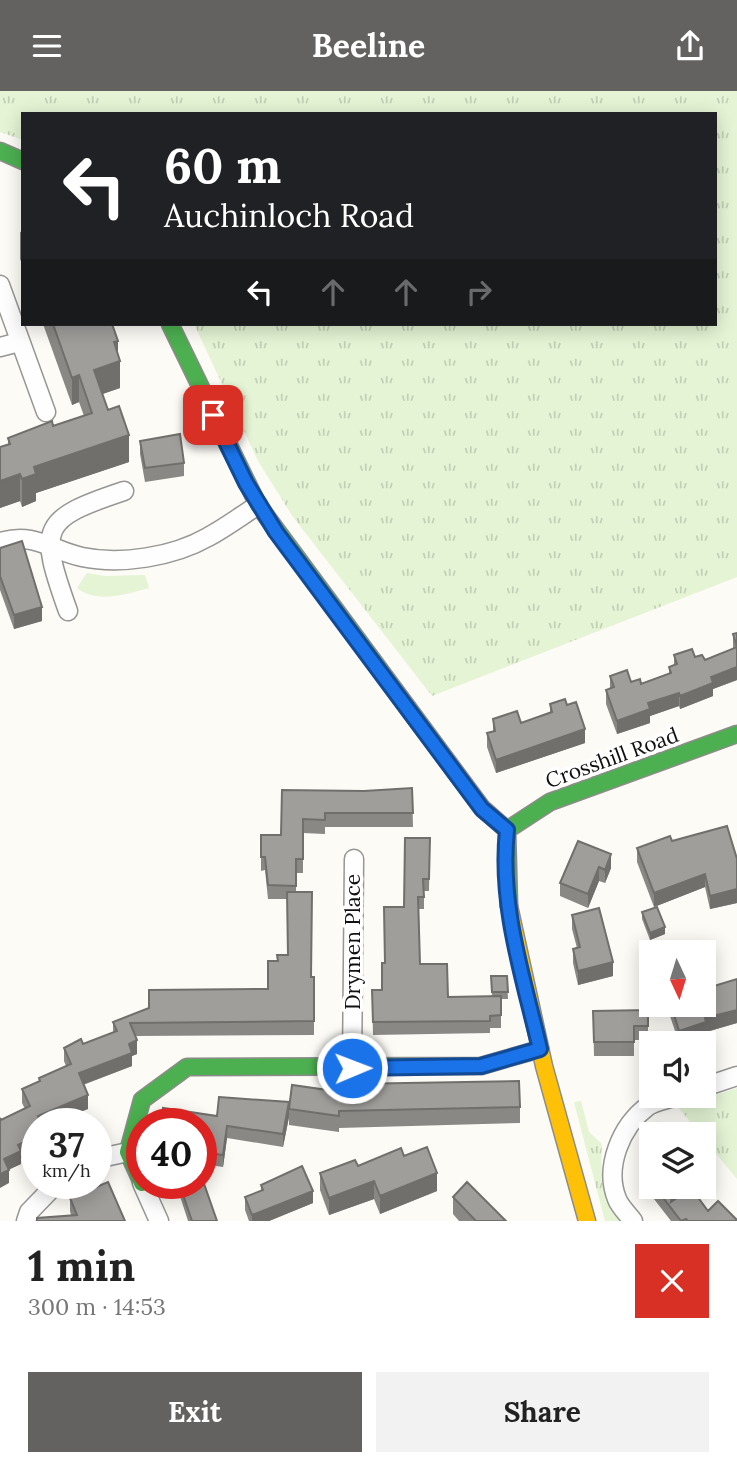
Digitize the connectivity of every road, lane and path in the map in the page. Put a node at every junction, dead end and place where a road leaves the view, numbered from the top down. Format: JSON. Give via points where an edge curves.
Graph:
{"nodes":[{"id":1,"x":0,"y":151,"type":"edge"},
{"id":2,"x":21,"y":160,"type":"edge"},
{"id":3,"x":0,"y":285,"type":"edge"},
{"id":4,"x":171,"y":326,"type":"edge"},
{"id":5,"x":19,"y":342,"type":"junction"},
{"id":6,"x":0,"y":347,"type":"edge"},
{"id":7,"x":46,"y":412,"type":"dead end"},
{"id":8,"x":124,"y":491,"type":"dead end"},
{"id":9,"x":258,"y":505,"type":"junction"},
{"id":10,"x":0,"y":542,"type":"edge"},
{"id":11,"x":50,"y":544,"type":"junction"},
{"id":12,"x":68,"y":611,"type":"dead end"},
{"id":13,"x":737,"y":734,"type":"edge"},
{"id":14,"x":507,"y":830,"type":"junction"},
{"id":15,"x":354,"y":859,"type":"dead end"},
{"id":16,"x":540,"y":1049,"type":"junction"},
{"id":17,"x":352,"y":1068,"type":"junction"},
{"id":18,"x":737,"y":1076,"type":"edge"},
{"id":19,"x":716,"y":1083,"type":"edge"},
{"id":20,"x":140,"y":1108,"type":"edge"},
{"id":21,"x":646,"y":1108,"type":"edge"},
{"id":22,"x":42,"y":1199,"type":"edge"},
{"id":23,"x":149,"y":1199,"type":"edge"},
{"id":24,"x":26,"y":1221,"type":"edge"},
{"id":25,"x":159,"y":1221,"type":"edge"},
{"id":26,"x":587,"y":1221,"type":"edge"},
{"id":27,"x":633,"y":1221,"type":"edge"}],
"edges":[{"from":1,"to":2,"type":"main road"},
{"from":3,"to":5,"type":"street"},
{"from":4,"to":9,"type":"main road"},
{"from":5,"to":6,"type":"street"},
{"from":5,"to":7,"type":"street"},
{"from":8,"to":11,"type":"street","via":[[69,511],[60,518]]},
{"from":9,"to":11,"type":"street","via":[[207,538],[142,557],[81,557]]},
{"from":9,"to":14,"type":"main road","via":[[482,809]]},
{"from":10,"to":11,"type":"street","via":[[20,537]]},
{"from":11,"to":12,"type":"street","via":[[51,562]]},
{"from":13,"to":14,"type":"main road","name":"Crosshill Road","via":[[550,802]]},
{"from":14,"to":16,"type":"main road","via":[[508,909]]},
{"from":15,"to":17,"type":"street","name":"Drymen Place"},
{"from":16,"to":17,"type":"main road","via":[[481,1066]]},
{"from":16,"to":26,"type":"main road"},
{"from":17,"to":20,"type":"main road","via":[[187,1067],[142,1100]]},
{"from":18,"to":19,"type":"street"},
{"from":21,"to":27,"type":"street","via":[[623,1135],[612,1168],[618,1203]]},
{"from":22,"to":24,"type":"street"},
{"from":23,"to":25,"type":"street"}]}
